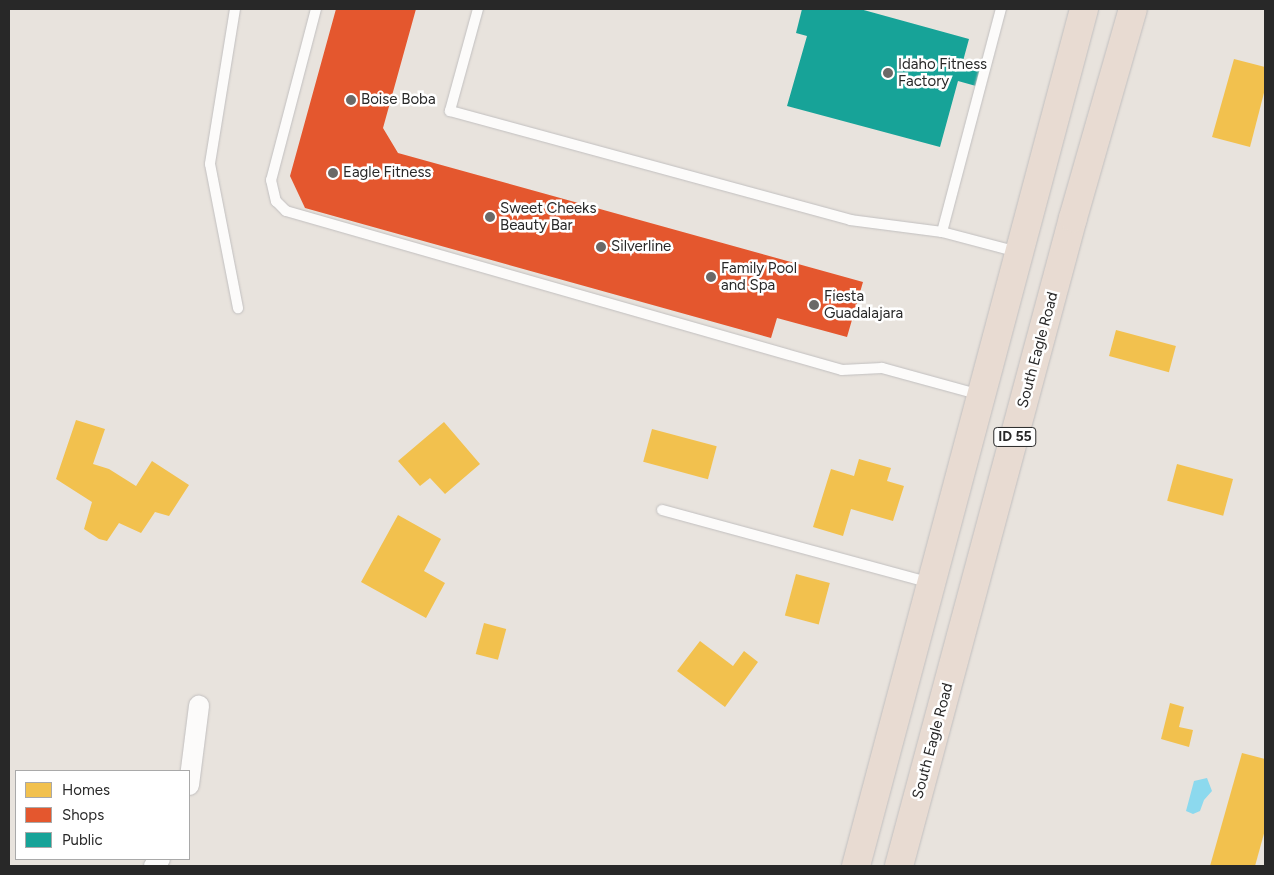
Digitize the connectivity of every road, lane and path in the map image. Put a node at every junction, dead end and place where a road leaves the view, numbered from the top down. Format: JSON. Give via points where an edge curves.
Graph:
{"nodes":[{"id":1,"x":235,"y":9,"type":"edge"},
{"id":2,"x":316,"y":9,"type":"edge"},
{"id":3,"x":478,"y":9,"type":"edge"},
{"id":4,"x":1001,"y":9,"type":"edge"},
{"id":5,"x":1084,"y":9,"type":"edge"},
{"id":6,"x":1133,"y":9,"type":"edge"},
{"id":7,"x":942,"y":232,"type":"junction"},
{"id":8,"x":1020,"y":252,"type":"junction"},
{"id":9,"x":238,"y":308,"type":"dead end"},
{"id":10,"x":982,"y":396,"type":"junction"},
{"id":11,"x":662,"y":510,"type":"dead end"},
{"id":12,"x":931,"y":584,"type":"junction"},
{"id":13,"x":199,"y":706,"type":"dead end"},
{"id":14,"x":190,"y":777,"type":"edge"},
{"id":15,"x":856,"y":866,"type":"edge"},
{"id":16,"x":899,"y":866,"type":"edge"}],
"edges":[{"from":1,"to":9,"type":"lane","via":[[210,164]]},
{"from":2,"to":10,"type":"lane","via":[[271,180],[276,201],[286,211],[842,370],[882,368]]},
{"from":3,"to":7,"type":"lane","via":[[450,111],[850,220]]},
{"from":4,"to":7,"type":"lane"},
{"from":5,"to":8,"type":"highway","number":"ID 55"},
{"from":6,"to":16,"type":"highway","name":"South Eagle Road","number":"ID 55","via":[[1073,218]]},
{"from":7,"to":8,"type":"lane"},
{"from":8,"to":10,"type":"highway","number":"ID 55"},
{"from":10,"to":12,"type":"highway","number":"ID 55"},
{"from":11,"to":12,"type":"lane"},
{"from":12,"to":15,"type":"highway","number":"ID 55"},
{"from":13,"to":14,"type":"street"}]}
